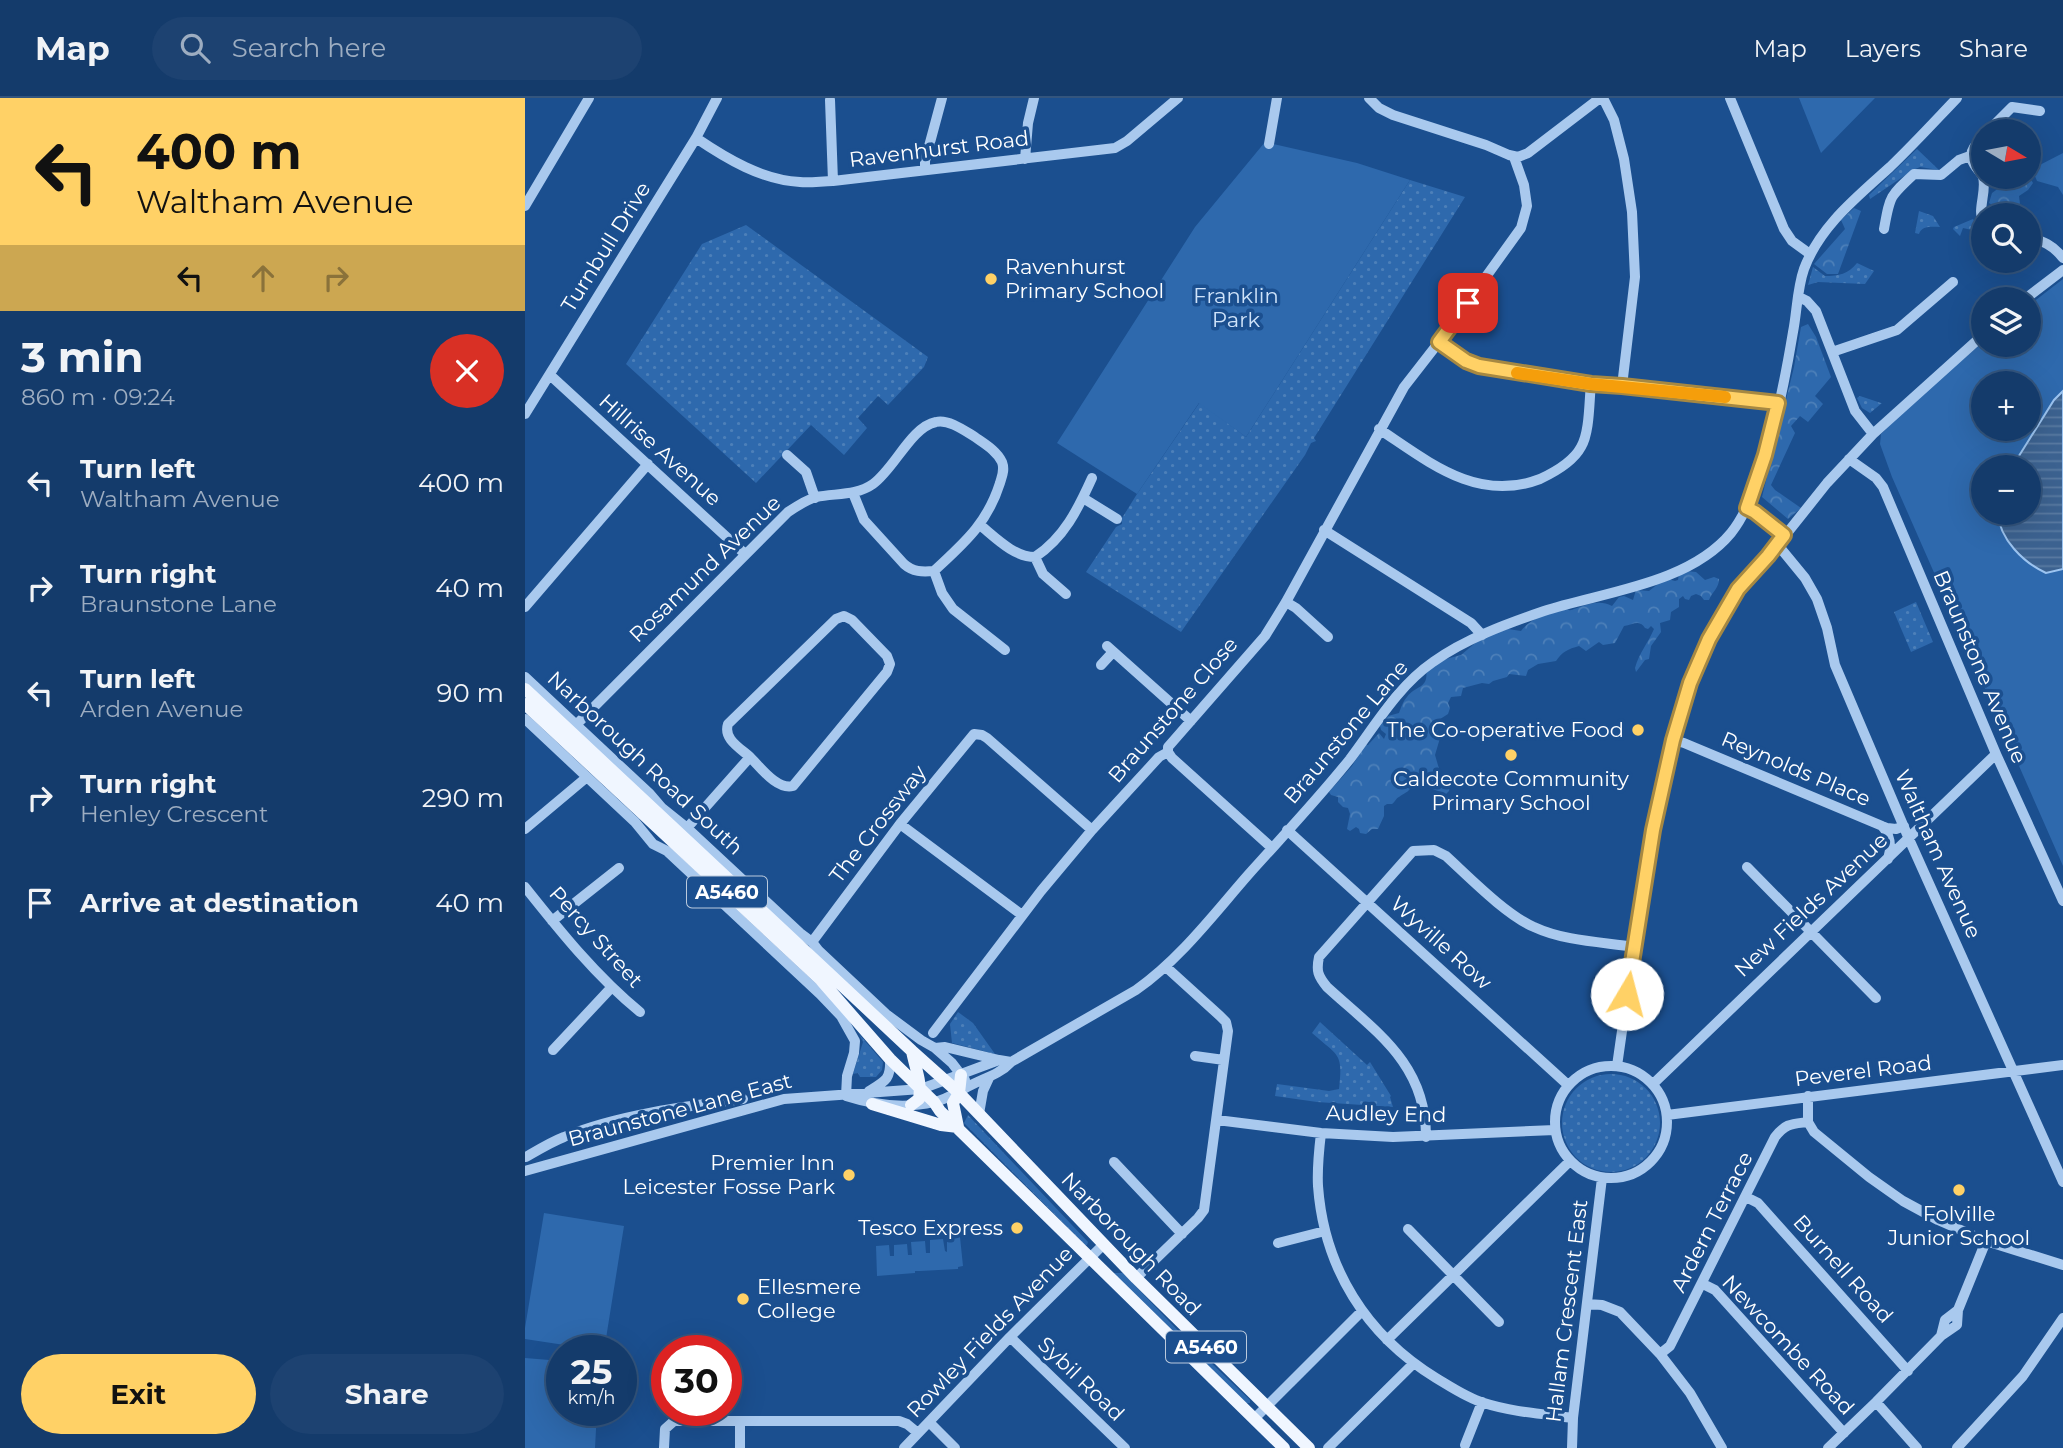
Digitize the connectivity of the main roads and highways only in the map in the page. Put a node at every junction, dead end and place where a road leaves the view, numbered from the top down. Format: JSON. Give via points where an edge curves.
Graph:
{"nodes":[{"id":1,"x":525,"y":689,"type":"edge"},
{"id":2,"x":525,"y":704,"type":"edge"},
{"id":3,"x":912,"y":1051,"type":"junction"},
{"id":4,"x":963,"y":1085,"type":"junction"},
{"id":5,"x":921,"y":1089,"type":"junction"},
{"id":6,"x":869,"y":1098,"type":"road end"},
{"id":7,"x":934,"y":1102,"type":"joint"},
{"id":8,"x":911,"y":1105,"type":"road end"},
{"id":9,"x":958,"y":1127,"type":"junction"},
{"id":10,"x":1279,"y":1446,"type":"edge"},
{"id":11,"x":1309,"y":1448,"type":"edge"}],
"edges":[{"from":1,"to":3,"type":"main road","name":"Narborough Road South","number":"A5460"},
{"from":2,"to":5,"type":"main road","name":"Narborough Road South","number":"A5460","via":[[820,979]]},
{"from":3,"to":4,"type":"main road","name":"Narborough Road South","number":"A5460","via":[[946,1080]]},
{"from":3,"to":5,"type":"main road"},
{"from":4,"to":9,"type":"main road","via":[[953,1103]]},
{"from":4,"to":11,"type":"main road","name":"Narborough Road","number":"A5460","via":[[979,1114],[1136,1278]]},
{"from":5,"to":7,"type":"main road","name":"Narborough Road South","number":"A5460"},
{"from":5,"to":8,"type":"main road","via":[[919,1099]]},
{"from":6,"to":9,"type":"main road"},
{"from":7,"to":9,"type":"main road","name":"Narborough Road","number":"A5460"},
{"from":9,"to":10,"type":"main road","name":"Narborough Road","number":"A5460"}]}
